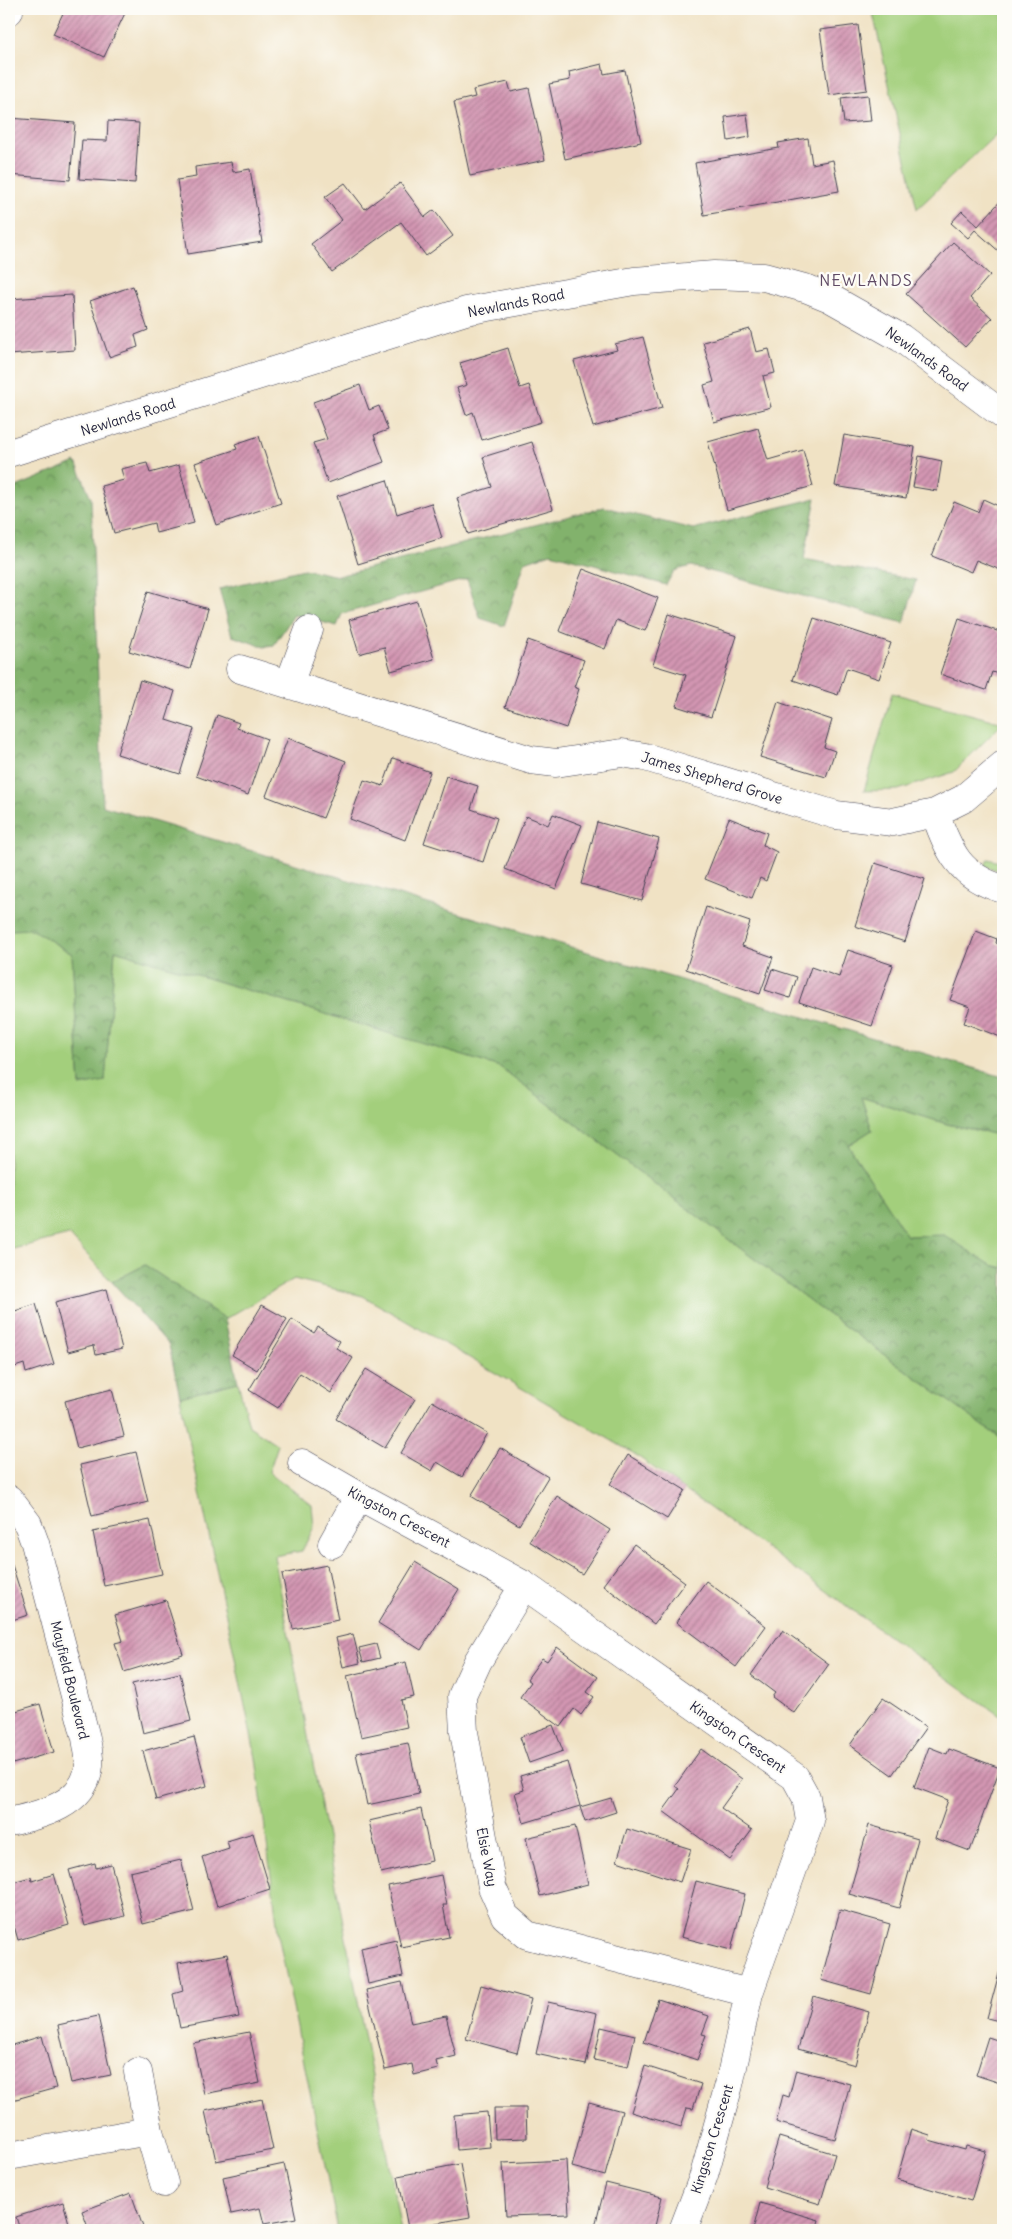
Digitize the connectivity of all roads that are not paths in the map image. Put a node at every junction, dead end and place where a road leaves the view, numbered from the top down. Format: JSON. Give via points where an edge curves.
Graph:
{"nodes":[{"id":1,"x":1003,"y":415,"type":"edge"},
{"id":2,"x":9,"y":453,"type":"edge"},
{"id":3,"x":309,"y":630,"type":"dead end"},
{"id":4,"x":240,"y":669,"type":"dead end"},
{"id":5,"x":288,"y":684,"type":"junction"},
{"id":6,"x":1003,"y":765,"type":"edge"},
{"id":7,"x":935,"y":813,"type":"junction"},
{"id":8,"x":1003,"y":889,"type":"edge"},
{"id":9,"x":302,"y":1463,"type":"dead end"},
{"id":10,"x":359,"y":1496,"type":"junction"},
{"id":11,"x":9,"y":1499,"type":"edge"},
{"id":12,"x":332,"y":1544,"type":"dead end"},
{"id":13,"x":524,"y":1584,"type":"junction"},
{"id":14,"x":9,"y":1822,"type":"edge"},
{"id":15,"x":749,"y":1993,"type":"junction"},
{"id":16,"x":138,"y":2072,"type":"dead end"},
{"id":17,"x":149,"y":2131,"type":"junction"},
{"id":18,"x":9,"y":2156,"type":"edge"},
{"id":19,"x":164,"y":2184,"type":"dead end"},
{"id":20,"x":683,"y":2230,"type":"edge"}],
"edges":[{"from":1,"to":2,"type":"street","name":"Newlands Road","via":[[901,338],[830,298],[764,278],[714,275],[634,281],[466,311]]},
{"from":3,"to":5,"type":"street"},
{"from":4,"to":5,"type":"street","name":"James Shepherd Grove"},
{"from":5,"to":7,"type":"street","name":"James Shepherd Grove","via":[[531,760],[556,764],[622,753],[645,757],[836,815],[893,822]]},
{"from":6,"to":7,"type":"street","name":"James Shepherd Grove","via":[[962,799]]},
{"from":7,"to":8,"type":"street","via":[[946,843],[963,869],[987,884]]},
{"from":9,"to":10,"type":"street","name":"Kingston Crescent"},
{"from":10,"to":12,"type":"street"},
{"from":10,"to":13,"type":"street","name":"Kingston Crescent"},
{"from":11,"to":14,"type":"street","name":"Mayfield Boulevard","via":[[28,1524],[35,1543],[86,1738],[89,1766],[80,1790],[64,1804],[42,1814]]},
{"from":13,"to":15,"type":"street","name":"Kingston Crescent","via":[[795,1778],[806,1797],[810,1821]]},
{"from":13,"to":15,"type":"street","name":"Elsie Way","via":[[478,1661],[462,1696],[464,1732],[492,1887],[505,1916],[527,1935]]},
{"from":15,"to":20,"type":"street","name":"Kingston Crescent","via":[[729,2085],[704,2175]]},
{"from":16,"to":17,"type":"street"},
{"from":17,"to":18,"type":"street"},
{"from":17,"to":19,"type":"street"}]}
